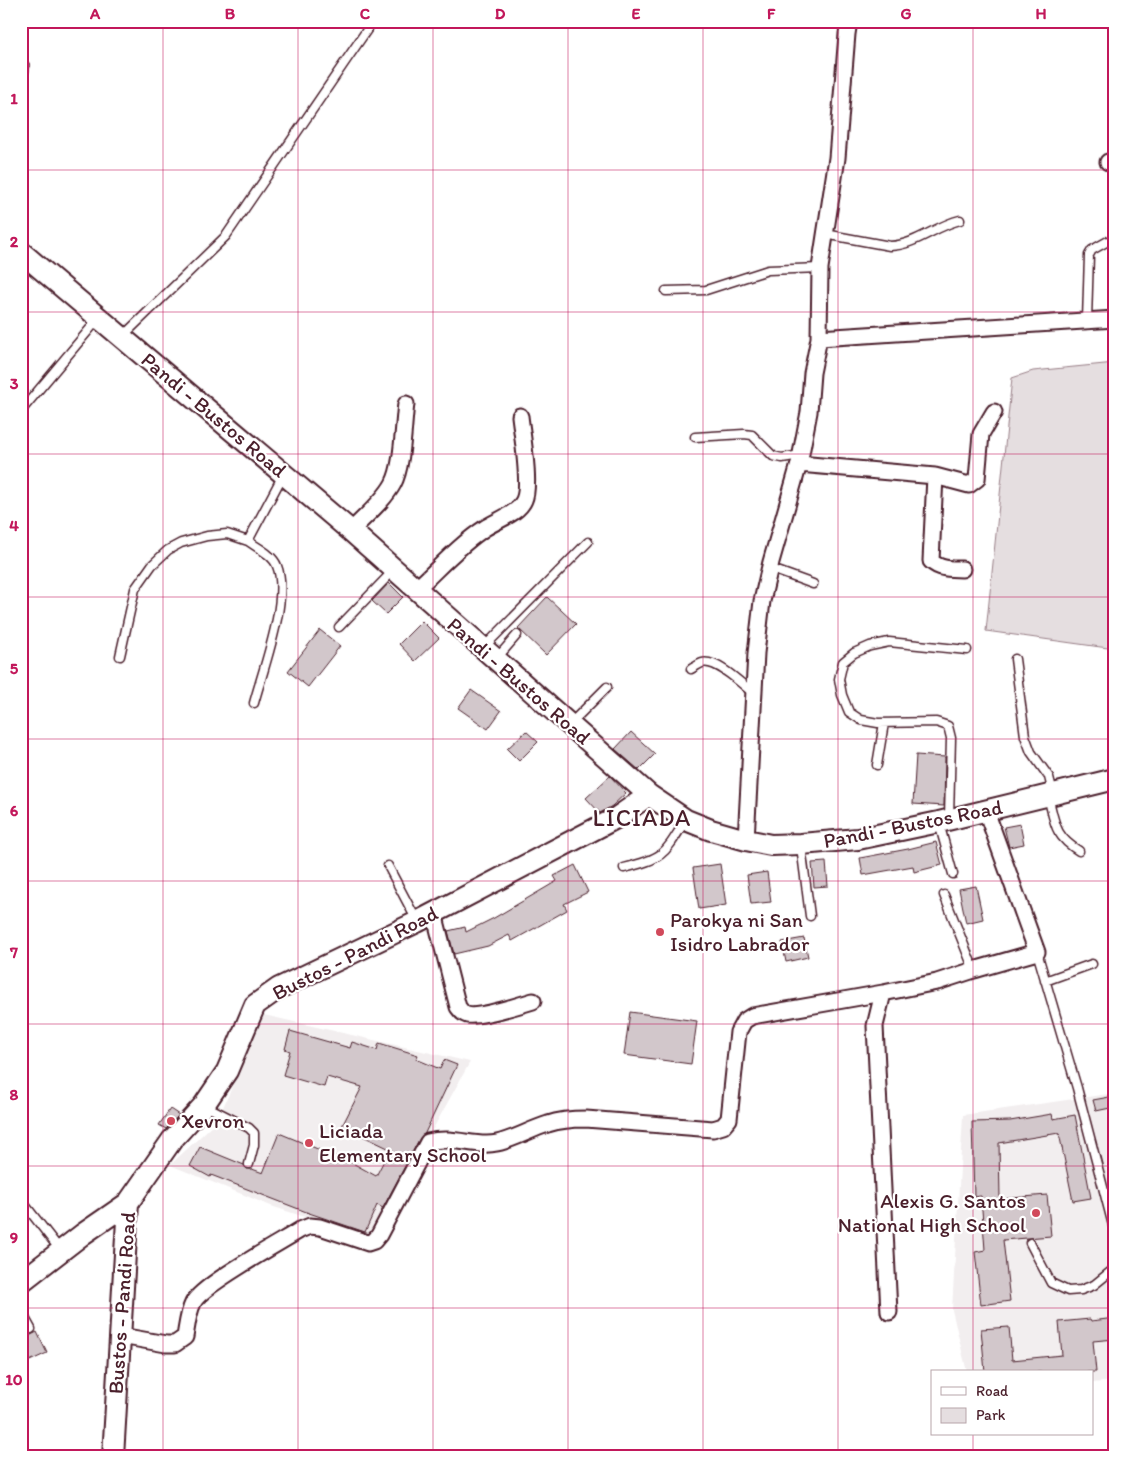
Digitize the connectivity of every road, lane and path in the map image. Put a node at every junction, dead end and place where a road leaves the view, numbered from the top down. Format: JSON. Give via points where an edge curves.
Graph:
{"nodes":[{"id":1,"x":373,"y":21,"type":"edge"},
{"id":2,"x":849,"y":21,"type":"edge"},
{"id":3,"x":25,"y":66,"type":"dead end"},
{"id":4,"x":21,"y":85,"type":"edge"},
{"id":5,"x":960,"y":220,"type":"dead end"},
{"id":6,"x":825,"y":234,"type":"junction"},
{"id":7,"x":1108,"y":241,"type":"dead end"},
{"id":8,"x":21,"y":252,"type":"edge"},
{"id":9,"x":820,"y":268,"type":"junction"},
{"id":10,"x":666,"y":290,"type":"dead end"},
{"id":11,"x":100,"y":318,"type":"junction"},
{"id":12,"x":1115,"y":319,"type":"edge"},
{"id":13,"x":1087,"y":320,"type":"junction"},
{"id":14,"x":121,"y":337,"type":"junction"},
{"id":15,"x":819,"y":338,"type":"junction"},
{"id":16,"x":406,"y":404,"type":"dead end"},
{"id":17,"x":21,"y":411,"type":"edge"},
{"id":18,"x":994,"y":412,"type":"dead end"},
{"id":19,"x":520,"y":416,"type":"dead end"},
{"id":20,"x":695,"y":438,"type":"dead end"},
{"id":21,"x":800,"y":460,"type":"junction"},
{"id":22,"x":283,"y":475,"type":"junction"},
{"id":23,"x":935,"y":476,"type":"junction"},
{"id":24,"x":351,"y":531,"type":"junction"},
{"id":25,"x":248,"y":541,"type":"junction"},
{"id":26,"x":588,"y":542,"type":"dead end"},
{"id":27,"x":769,"y":568,"type":"junction"},
{"id":28,"x":962,"y":569,"type":"dead end"},
{"id":29,"x":394,"y":570,"type":"junction"},
{"id":30,"x":813,"y":584,"type":"dead end"},
{"id":31,"x":416,"y":590,"type":"junction"},
{"id":32,"x":338,"y":627,"type":"dead end"},
{"id":33,"x":517,"y":635,"type":"dead end"},
{"id":34,"x":967,"y":650,"type":"dead end"},
{"id":35,"x":489,"y":654,"type":"junction"},
{"id":36,"x":120,"y":656,"type":"dead end"},
{"id":37,"x":1015,"y":659,"type":"dead end"},
{"id":38,"x":691,"y":669,"type":"dead end"},
{"id":39,"x":607,"y":687,"type":"dead end"},
{"id":40,"x":754,"y":694,"type":"junction"},
{"id":41,"x":254,"y":703,"type":"dead end"},
{"id":42,"x":884,"y":722,"type":"junction"},
{"id":43,"x":569,"y":725,"type":"junction"},
{"id":44,"x":877,"y":765,"type":"dead end"},
{"id":45,"x":1115,"y":779,"type":"edge"},
{"id":46,"x":649,"y":795,"type":"junction"},
{"id":47,"x":1051,"y":796,"type":"junction"},
{"id":48,"x":986,"y":812,"type":"junction"},
{"id":49,"x":686,"y":820,"type":"junction"},
{"id":50,"x":944,"y":821,"type":"junction"},
{"id":51,"x":746,"y":840,"type":"junction"},
{"id":52,"x":801,"y":844,"type":"junction"},
{"id":53,"x":1079,"y":851,"type":"dead end"},
{"id":54,"x":388,"y":866,"type":"dead end"},
{"id":55,"x":624,"y":868,"type":"dead end"},
{"id":56,"x":952,"y":874,"type":"dead end"},
{"id":57,"x":944,"y":895,"type":"dead end"},
{"id":58,"x":810,"y":916,"type":"dead end"},
{"id":59,"x":426,"y":917,"type":"junction"},
{"id":60,"x":1037,"y":952,"type":"junction"},
{"id":61,"x":1092,"y":964,"type":"dead end"},
{"id":62,"x":974,"y":970,"type":"junction"},
{"id":63,"x":1045,"y":981,"type":"junction"},
{"id":64,"x":883,"y":993,"type":"junction"},
{"id":65,"x":533,"y":1001,"type":"dead end"},
{"id":66,"x":204,"y":1105,"type":"junction"},
{"id":67,"x":249,"y":1164,"type":"dead end"},
{"id":68,"x":128,"y":1203,"type":"junction"},
{"id":69,"x":25,"y":1206,"type":"dead end"},
{"id":70,"x":1115,"y":1234,"type":"edge"},
{"id":71,"x":1030,"y":1243,"type":"dead end"},
{"id":72,"x":61,"y":1251,"type":"junction"},
{"id":73,"x":1115,"y":1268,"type":"edge"},
{"id":74,"x":21,"y":1282,"type":"edge"},
{"id":75,"x":21,"y":1311,"type":"edge"},
{"id":76,"x":889,"y":1312,"type":"dead end"},
{"id":77,"x":31,"y":1329,"type":"dead end"},
{"id":78,"x":121,"y":1336,"type":"junction"},
{"id":79,"x":112,"y":1457,"type":"edge"}],
"edges":[{"from":1,"to":14,"type":"lane","via":[[226,236]]},
{"from":2,"to":6,"type":"street","via":[[837,158]]},
{"from":3,"to":4,"type":"lane"},
{"from":5,"to":6,"type":"lane","via":[[901,246]]},
{"from":6,"to":9,"type":"street"},
{"from":7,"to":13,"type":"lane","via":[[1089,255]]},
{"from":8,"to":11,"type":"main road","name":"Pandi - Bustos Road"},
{"from":9,"to":10,"type":"lane","via":[[768,270],[706,290]]},
{"from":9,"to":15,"type":"street"},
{"from":11,"to":14,"type":"main road","name":"Pandi - Bustos Road"},
{"from":11,"to":17,"type":"lane"},
{"from":12,"to":13,"type":"street"},
{"from":13,"to":15,"type":"street"},
{"from":14,"to":22,"type":"main road","name":"Pandi - Bustos Road"},
{"from":15,"to":21,"type":"street"},
{"from":16,"to":24,"type":"street","via":[[399,468],[394,483]]},
{"from":18,"to":23,"type":"street","via":[[981,434],[974,483],[970,485]]},
{"from":19,"to":31,"type":"street","via":[[527,483],[525,499],[518,509],[475,534]]},
{"from":20,"to":21,"type":"lane","via":[[752,435],[773,456]]},
{"from":21,"to":23,"type":"street"},
{"from":21,"to":27,"type":"street"},
{"from":22,"to":24,"type":"main road","name":"Pandi - Bustos Road"},
{"from":22,"to":25,"type":"lane"},
{"from":23,"to":28,"type":"street","via":[[931,561],[946,568]]},
{"from":24,"to":29,"type":"main road","name":"Pandi - Bustos Road"},
{"from":25,"to":36,"type":"lane","via":[[227,534],[207,536],[181,543],[152,564],[135,589]]},
{"from":25,"to":41,"type":"lane","via":[[277,565],[282,587]]},
{"from":26,"to":35,"type":"lane"},
{"from":27,"to":30,"type":"lane"},
{"from":27,"to":40,"type":"street","via":[[762,601]]},
{"from":29,"to":31,"type":"main road","name":"Pandi - Bustos Road"},
{"from":29,"to":32,"type":"lane"},
{"from":31,"to":35,"type":"main road","name":"Pandi - Bustos Road"},
{"from":33,"to":35,"type":"lane"},
{"from":34,"to":42,"type":"lane","via":[[889,642],[870,646],[843,662],[840,687],[849,712],[861,720]]},
{"from":35,"to":43,"type":"main road","name":"Pandi - Bustos Road"},
{"from":37,"to":47,"type":"lane","via":[[1025,736],[1031,752],[1049,777]]},
{"from":38,"to":40,"type":"lane","via":[[702,663],[718,665]]},
{"from":39,"to":43,"type":"lane"},
{"from":40,"to":51,"type":"street"},
{"from":42,"to":44,"type":"lane"},
{"from":42,"to":50,"type":"lane","via":[[936,722],[948,726],[951,738]]},
{"from":43,"to":46,"type":"main road","name":"Pandi - Bustos Road"},
{"from":45,"to":47,"type":"main road","name":"Pandi - Bustos Road"},
{"from":46,"to":49,"type":"main road","name":"Pandi - Bustos Road"},
{"from":46,"to":59,"type":"main road","name":"Bustos - Pandi Road","via":[[616,818]]},
{"from":47,"to":48,"type":"main road","name":"Pandi - Bustos Road"},
{"from":47,"to":53,"type":"lane","via":[[1057,832]]},
{"from":48,"to":50,"type":"main road","name":"Pandi - Bustos Road"},
{"from":48,"to":60,"type":"street"},
{"from":49,"to":51,"type":"main road","name":"Pandi - Bustos Road"},
{"from":49,"to":55,"type":"lane","via":[[660,857]]},
{"from":50,"to":52,"type":"main road","name":"Pandi - Bustos Road","via":[[858,839]]},
{"from":50,"to":56,"type":"lane"},
{"from":51,"to":52,"type":"main road","name":"Pandi - Bustos Road","via":[[771,845]]},
{"from":52,"to":58,"type":"lane"},
{"from":54,"to":59,"type":"lane"},
{"from":57,"to":62,"type":"lane"},
{"from":59,"to":65,"type":"street","via":[[458,1007],[463,1013],[469,1016]]},
{"from":59,"to":66,"type":"main road","name":"Bustos - Pandi Road","via":[[279,988],[255,1005],[227,1071]]},
{"from":60,"to":62,"type":"street"},
{"from":60,"to":63,"type":"lane"},
{"from":61,"to":63,"type":"lane"},
{"from":62,"to":64,"type":"street","via":[[937,982]]},
{"from":63,"to":70,"type":"lane"},
{"from":64,"to":76,"type":"street","via":[[875,1034]]},
{"from":64,"to":78,"type":"street","via":[[752,1016],[744,1021],[738,1032],[729,1119],[723,1126],[713,1129],[571,1119],[549,1123],[496,1144],[446,1139],[428,1142],[374,1241],[368,1243],[310,1226],[198,1296],[193,1303],[185,1337],[175,1344]]},
{"from":66,"to":67,"type":"lane","via":[[254,1133]]},
{"from":66,"to":68,"type":"main road","name":"Bustos - Pandi Road","via":[[172,1140]]},
{"from":68,"to":72,"type":"main road"},
{"from":68,"to":78,"type":"main road","name":"Bustos - Pandi Road"},
{"from":69,"to":72,"type":"lane"},
{"from":71,"to":73,"type":"lane","via":[[1050,1283],[1068,1290],[1094,1285]]},
{"from":72,"to":74,"type":"main road"},
{"from":75,"to":77,"type":"lane"},
{"from":78,"to":79,"type":"main road","name":"Bustos - Pandi Road"}]}
